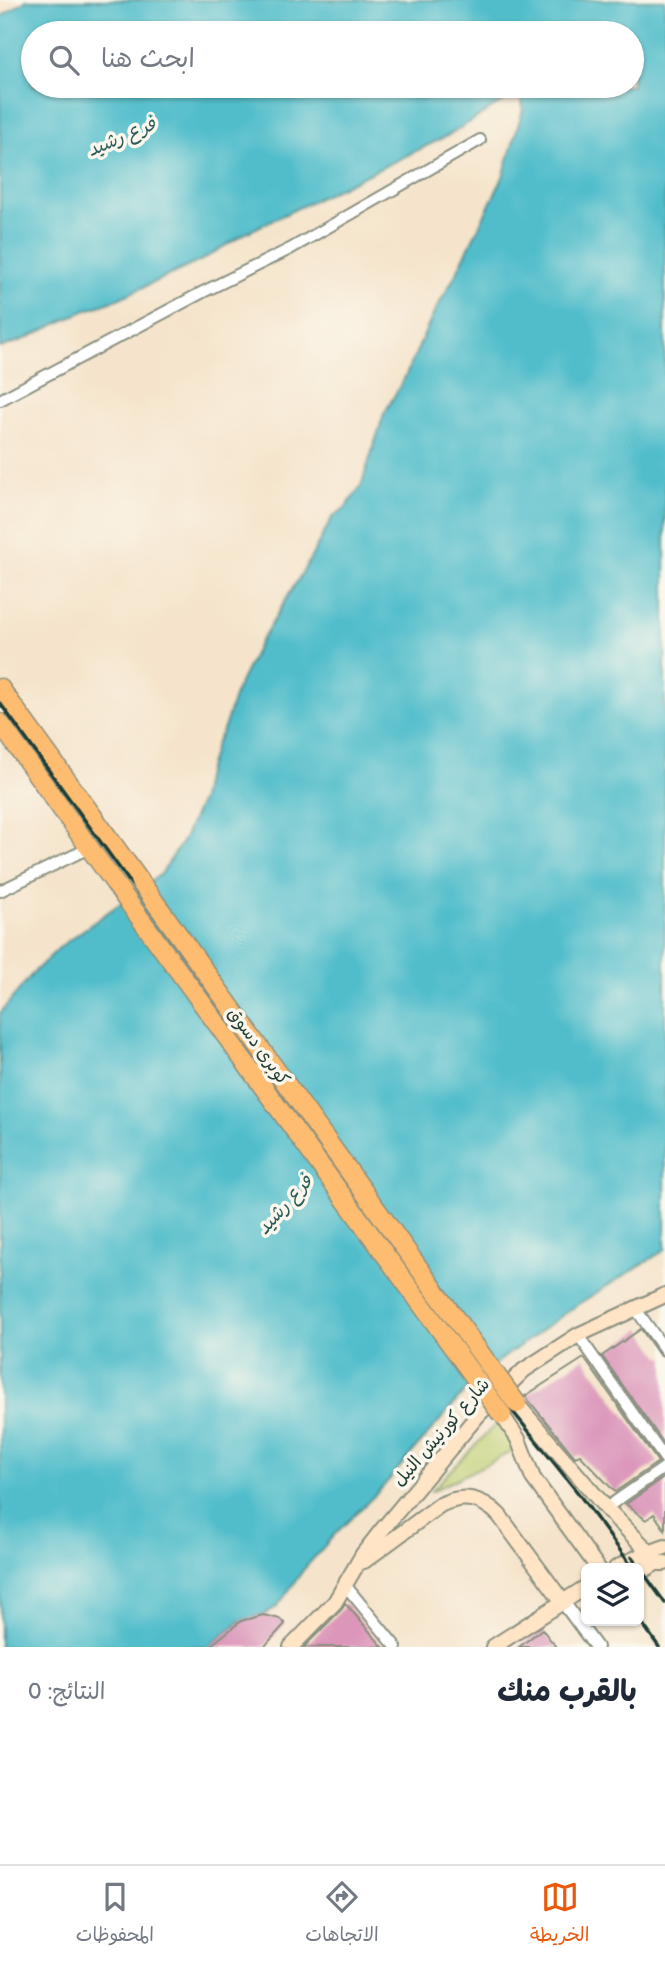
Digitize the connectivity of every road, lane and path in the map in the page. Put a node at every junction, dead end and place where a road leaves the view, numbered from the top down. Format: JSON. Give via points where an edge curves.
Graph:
{"nodes":[{"id":1,"x":480,"y":140,"type":"dead end"},
{"id":2,"x":0,"y":400,"type":"edge"},
{"id":3,"x":0,"y":688,"type":"edge"},
{"id":4,"x":0,"y":723,"type":"edge"},
{"id":5,"x":89,"y":848,"type":"junction"},
{"id":6,"x":0,"y":891,"type":"edge"},
{"id":7,"x":665,"y":1295,"type":"edge"},
{"id":8,"x":635,"y":1308,"type":"junction"},
{"id":9,"x":578,"y":1335,"type":"junction"},
{"id":10,"x":665,"y":1350,"type":"edge"},
{"id":11,"x":509,"y":1409,"type":"junction"},
{"id":12,"x":665,"y":1459,"type":"edge"},
{"id":13,"x":665,"y":1467,"type":"edge"},
{"id":14,"x":606,"y":1508,"type":"junction"},
{"id":15,"x":665,"y":1547,"type":"edge"},
{"id":16,"x":659,"y":1562,"type":"edge"},
{"id":17,"x":594,"y":1563,"type":"edge"},
{"id":18,"x":355,"y":1567,"type":"junction"},
{"id":19,"x":345,"y":1585,"type":"junction"},
{"id":20,"x":581,"y":1590,"type":"edge"},
{"id":21,"x":563,"y":1602,"type":"junction"},
{"id":22,"x":581,"y":1602,"type":"edge"},
{"id":23,"x":291,"y":1647,"type":"edge"},
{"id":24,"x":396,"y":1647,"type":"edge"},
{"id":25,"x":493,"y":1647,"type":"edge"},
{"id":26,"x":596,"y":1647,"type":"edge"}],
"edges":[{"from":1,"to":2,"type":"street","via":[[290,249]]},
{"from":3,"to":11,"type":"highway","name":"كوبرى دسوق","bridge":true},
{"from":4,"to":5,"type":"highway","name":"كوبرى دسوق"},
{"from":5,"to":6,"type":"street"},
{"from":5,"to":11,"type":"highway","name":"كوبرى دسوق","bridge":true},
{"from":7,"to":8,"type":"main road","name":"شارع كورنيش النيل"},
{"from":8,"to":9,"type":"main road","name":"شارع كورنيش النيل"},
{"from":8,"to":10,"type":"street"},
{"from":9,"to":12,"type":"street"},
{"from":9,"to":18,"type":"main road","name":"شارع كورنيش النيل","via":[[500,1391],[380,1531]]},
{"from":11,"to":14,"type":"main road"},
{"from":11,"to":17,"type":"main road","via":[[533,1478]]},
{"from":13,"to":14,"type":"street"},
{"from":14,"to":16,"type":"main road"},
{"from":15,"to":16,"type":"main road"},
{"from":18,"to":19,"type":"main road","name":"شارع كورنيش النيل"},
{"from":18,"to":21,"type":"main road","via":[[440,1505],[465,1497],[499,1515]]},
{"from":19,"to":23,"type":"main road","name":"شارع كورنيش النيل"},
{"from":19,"to":24,"type":"street"},
{"from":20,"to":21,"type":"main road"},
{"from":21,"to":22,"type":"main road"},
{"from":21,"to":25,"type":"main road"},
{"from":21,"to":26,"type":"street"}]}
